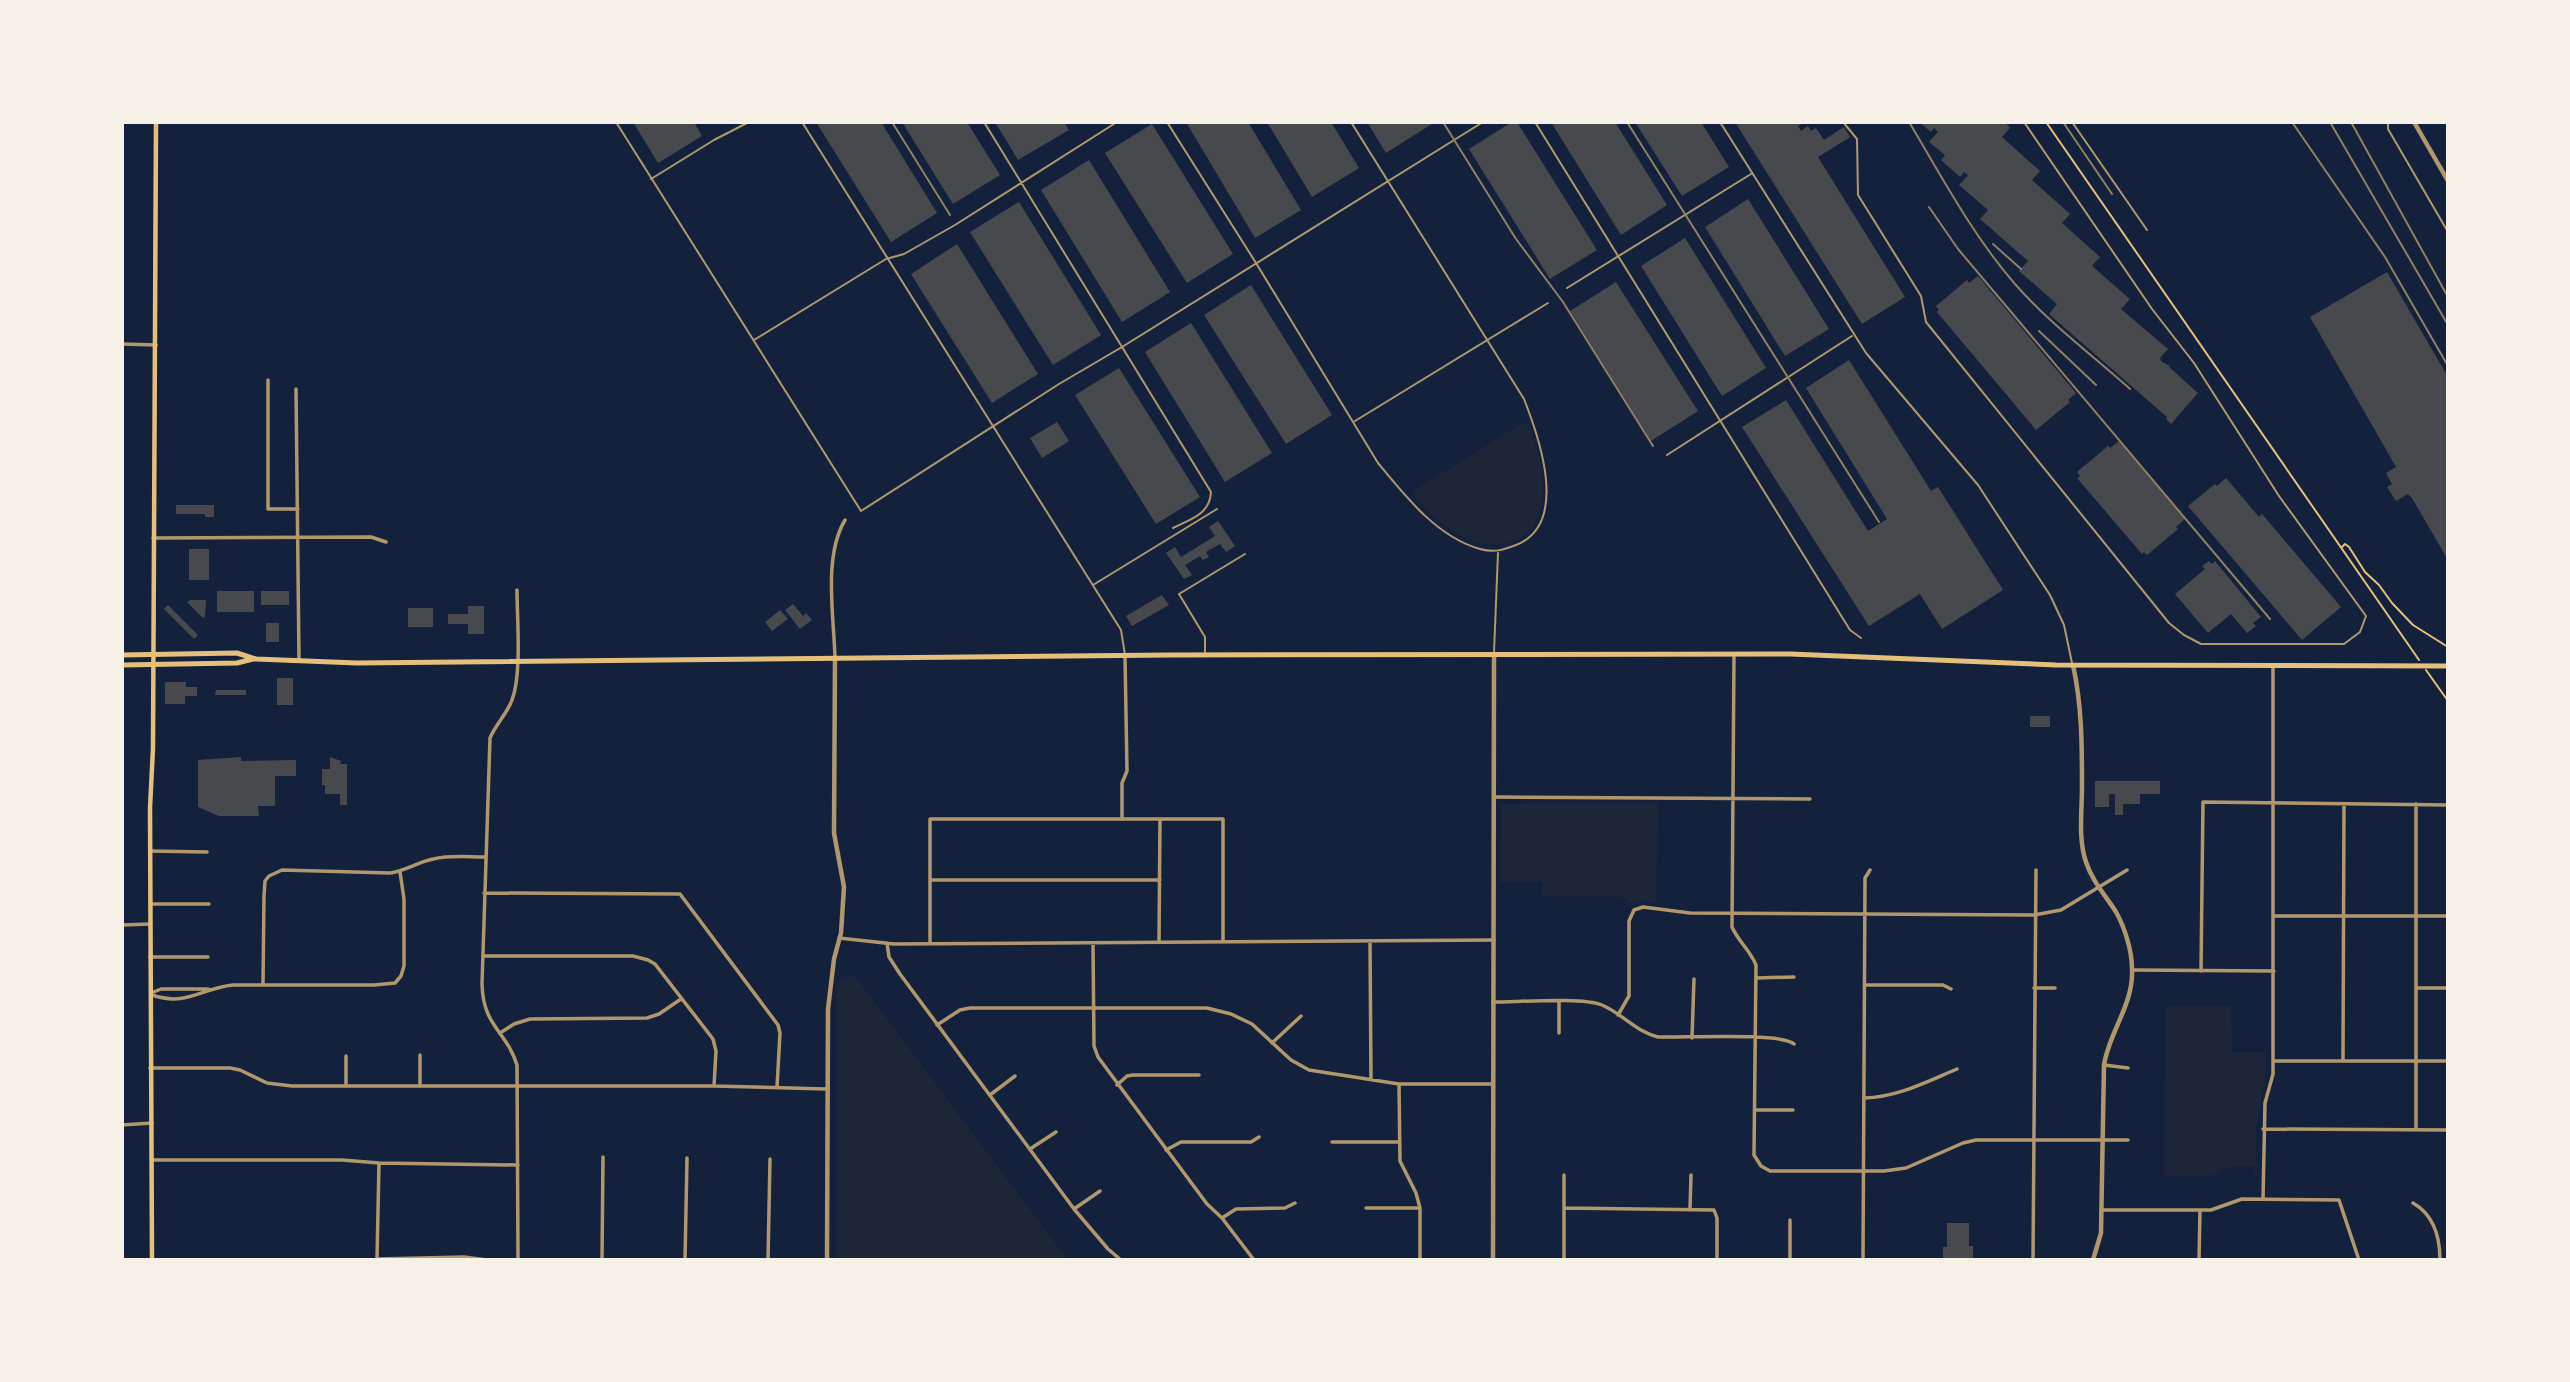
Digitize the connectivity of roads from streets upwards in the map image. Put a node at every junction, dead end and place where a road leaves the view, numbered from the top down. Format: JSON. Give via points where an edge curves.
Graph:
{"nodes":[{"id":1,"x":156,"y":122,"type":"edge"},
{"id":2,"x":2414,"y":122,"type":"edge"},
{"id":3,"x":2448,"y":181,"type":"edge"},
{"id":4,"x":122,"y":344,"type":"edge"},
{"id":5,"x":156,"y":345,"type":"junction"},
{"id":6,"x":268,"y":380,"type":"dead end"},
{"id":7,"x":296,"y":389,"type":"dead end"},
{"id":8,"x":298,"y":509,"type":"junction"},
{"id":9,"x":845,"y":520,"type":"dead end"},
{"id":10,"x":298,"y":537,"type":"junction"},
{"id":11,"x":153,"y":538,"type":"junction"},
{"id":12,"x":386,"y":542,"type":"dead end"},
{"id":13,"x":517,"y":590,"type":"dead end"},
{"id":14,"x":153,"y":653,"type":"junction"},
{"id":15,"x":1494,"y":654,"type":"junction"},
{"id":16,"x":122,"y":655,"type":"edge"},
{"id":17,"x":1734,"y":655,"type":"junction"},
{"id":18,"x":1125,"y":656,"type":"junction"},
{"id":19,"x":835,"y":658,"type":"junction"},
{"id":20,"x":256,"y":659,"type":"junction"},
{"id":21,"x":299,"y":659,"type":"junction"},
{"id":22,"x":517,"y":661,"type":"junction"},
{"id":23,"x":153,"y":663,"type":"junction"},
{"id":24,"x":122,"y":665,"type":"edge"},
{"id":25,"x":2073,"y":665,"type":"junction"},
{"id":26,"x":2273,"y":666,"type":"junction"},
{"id":27,"x":2448,"y":666,"type":"edge"},
{"id":28,"x":1494,"y":797,"type":"junction"},
{"id":29,"x":1733,"y":799,"type":"junction"},
{"id":30,"x":1810,"y":799,"type":"dead end"},
{"id":31,"x":2274,"y":803,"type":"junction"},
{"id":32,"x":2344,"y":804,"type":"junction"},
{"id":33,"x":2416,"y":804,"type":"junction"},
{"id":34,"x":2448,"y":805,"type":"edge"},
{"id":35,"x":1122,"y":819,"type":"junction"},
{"id":36,"x":1160,"y":819,"type":"junction"},
{"id":37,"x":150,"y":851,"type":"junction"},
{"id":38,"x":207,"y":852,"type":"dead end"},
{"id":39,"x":485,"y":857,"type":"junction"},
{"id":40,"x":1870,"y":870,"type":"dead end"},
{"id":41,"x":2036,"y":870,"type":"dead end"},
{"id":42,"x":2127,"y":870,"type":"dead end"},
{"id":43,"x":400,"y":872,"type":"junction"},
{"id":44,"x":932,"y":880,"type":"junction"},
{"id":45,"x":1160,"y":880,"type":"junction"},
{"id":46,"x":2098,"y":888,"type":"junction"},
{"id":47,"x":485,"y":893,"type":"junction"},
{"id":48,"x":150,"y":904,"type":"junction"},
{"id":49,"x":209,"y":904,"type":"dead end"},
{"id":50,"x":1732,"y":914,"type":"junction"},
{"id":51,"x":1865,"y":914,"type":"junction"},
{"id":52,"x":2034,"y":915,"type":"junction"},
{"id":53,"x":2274,"y":916,"type":"junction"},
{"id":54,"x":2344,"y":916,"type":"junction"},
{"id":55,"x":2416,"y":916,"type":"junction"},
{"id":56,"x":2448,"y":916,"type":"edge"},
{"id":57,"x":150,"y":924,"type":"junction"},
{"id":58,"x":122,"y":925,"type":"edge"},
{"id":59,"x":839,"y":939,"type":"junction"},
{"id":60,"x":1494,"y":940,"type":"junction"},
{"id":61,"x":1370,"y":941,"type":"junction"},
{"id":62,"x":1159,"y":942,"type":"junction"},
{"id":63,"x":1223,"y":942,"type":"junction"},
{"id":64,"x":887,"y":943,"type":"junction"},
{"id":65,"x":930,"y":943,"type":"junction"},
{"id":66,"x":1093,"y":943,"type":"junction"},
{"id":67,"x":482,"y":956,"type":"junction"},
{"id":68,"x":150,"y":957,"type":"junction"},
{"id":69,"x":208,"y":957,"type":"dead end"},
{"id":70,"x":2133,"y":970,"type":"junction"},
{"id":71,"x":2201,"y":971,"type":"junction"},
{"id":72,"x":2274,"y":971,"type":"junction"},
{"id":73,"x":1794,"y":976,"type":"dead end"},
{"id":74,"x":1756,"y":978,"type":"junction"},
{"id":75,"x":1694,"y":979,"type":"dead end"},
{"id":76,"x":263,"y":984,"type":"junction"},
{"id":77,"x":1865,"y":985,"type":"junction"},
{"id":78,"x":2034,"y":988,"type":"junction"},
{"id":79,"x":2055,"y":988,"type":"dead end"},
{"id":80,"x":2416,"y":988,"type":"junction"},
{"id":81,"x":2448,"y":988,"type":"edge"},
{"id":82,"x":1951,"y":989,"type":"dead end"},
{"id":83,"x":211,"y":990,"type":"junction"},
{"id":84,"x":150,"y":994,"type":"junction"},
{"id":85,"x":681,"y":999,"type":"junction"},
{"id":86,"x":1493,"y":1002,"type":"junction"},
{"id":87,"x":1559,"y":1002,"type":"junction"},
{"id":88,"x":1093,"y":1008,"type":"junction"},
{"id":89,"x":1618,"y":1015,"type":"junction"},
{"id":90,"x":1301,"y":1016,"type":"dead end"},
{"id":91,"x":937,"y":1025,"type":"junction"},
{"id":92,"x":500,"y":1033,"type":"junction"},
{"id":93,"x":1559,"y":1033,"type":"dead end"},
{"id":94,"x":1755,"y":1037,"type":"junction"},
{"id":95,"x":1692,"y":1038,"type":"junction"},
{"id":96,"x":1272,"y":1043,"type":"junction"},
{"id":97,"x":1794,"y":1044,"type":"dead end"},
{"id":98,"x":420,"y":1055,"type":"dead end"},
{"id":99,"x":346,"y":1056,"type":"dead end"},
{"id":100,"x":2273,"y":1061,"type":"junction"},
{"id":101,"x":2343,"y":1061,"type":"junction"},
{"id":102,"x":2416,"y":1061,"type":"junction"},
{"id":103,"x":2448,"y":1061,"type":"edge"},
{"id":104,"x":2104,"y":1065,"type":"junction"},
{"id":105,"x":150,"y":1068,"type":"junction"},
{"id":106,"x":2128,"y":1068,"type":"dead end"},
{"id":107,"x":1957,"y":1069,"type":"dead end"},
{"id":108,"x":1199,"y":1074,"type":"dead end"},
{"id":109,"x":1015,"y":1076,"type":"dead end"},
{"id":110,"x":1371,"y":1079,"type":"junction"},
{"id":111,"x":1399,"y":1084,"type":"junction"},
{"id":112,"x":1493,"y":1084,"type":"junction"},
{"id":113,"x":1117,"y":1085,"type":"junction"},
{"id":114,"x":346,"y":1086,"type":"junction"},
{"id":115,"x":420,"y":1086,"type":"junction"},
{"id":116,"x":518,"y":1086,"type":"junction"},
{"id":117,"x":713,"y":1086,"type":"junction"},
{"id":118,"x":777,"y":1088,"type":"junction"},
{"id":119,"x":826,"y":1088,"type":"junction"},
{"id":120,"x":990,"y":1095,"type":"junction"},
{"id":121,"x":1864,"y":1098,"type":"junction"},
{"id":122,"x":1755,"y":1110,"type":"junction"},
{"id":123,"x":1793,"y":1110,"type":"dead end"},
{"id":124,"x":152,"y":1123,"type":"junction"},
{"id":125,"x":122,"y":1125,"type":"edge"},
{"id":126,"x":2263,"y":1129,"type":"junction"},
{"id":127,"x":2416,"y":1130,"type":"junction"},
{"id":128,"x":2448,"y":1130,"type":"edge"},
{"id":129,"x":1056,"y":1132,"type":"dead end"},
{"id":130,"x":1259,"y":1137,"type":"dead end"},
{"id":131,"x":2033,"y":1139,"type":"junction"},
{"id":132,"x":2102,"y":1140,"type":"junction"},
{"id":133,"x":2128,"y":1140,"type":"dead end"},
{"id":134,"x":1332,"y":1142,"type":"dead end"},
{"id":135,"x":1400,"y":1142,"type":"junction"},
{"id":136,"x":1030,"y":1150,"type":"junction"},
{"id":137,"x":1166,"y":1150,"type":"junction"},
{"id":138,"x":603,"y":1157,"type":"dead end"},
{"id":139,"x":687,"y":1158,"type":"dead end"},
{"id":140,"x":770,"y":1159,"type":"dead end"},
{"id":141,"x":152,"y":1160,"type":"junction"},
{"id":142,"x":379,"y":1163,"type":"junction"},
{"id":143,"x":518,"y":1165,"type":"junction"},
{"id":144,"x":1864,"y":1171,"type":"junction"},
{"id":145,"x":1564,"y":1175,"type":"dead end"},
{"id":146,"x":1691,"y":1175,"type":"dead end"},
{"id":147,"x":1100,"y":1191,"type":"dead end"},
{"id":148,"x":2263,"y":1199,"type":"junction"},
{"id":149,"x":1295,"y":1203,"type":"dead end"},
{"id":150,"x":2413,"y":1203,"type":"dead end"},
{"id":151,"x":1366,"y":1208,"type":"dead end"},
{"id":152,"x":1420,"y":1208,"type":"junction"},
{"id":153,"x":1564,"y":1208,"type":"junction"},
{"id":154,"x":1074,"y":1209,"type":"junction"},
{"id":155,"x":1690,"y":1209,"type":"junction"},
{"id":156,"x":2102,"y":1210,"type":"junction"},
{"id":157,"x":2200,"y":1210,"type":"junction"},
{"id":158,"x":1222,"y":1219,"type":"junction"},
{"id":159,"x":1790,"y":1220,"type":"dead end"},
{"id":160,"x":152,"y":1259,"type":"edge"},
{"id":161,"x":377,"y":1259,"type":"edge"},
{"id":162,"x":487,"y":1259,"type":"edge"},
{"id":163,"x":518,"y":1259,"type":"edge"},
{"id":164,"x":602,"y":1259,"type":"edge"},
{"id":165,"x":685,"y":1259,"type":"edge"},
{"id":166,"x":768,"y":1259,"type":"edge"},
{"id":167,"x":827,"y":1259,"type":"edge"},
{"id":168,"x":1121,"y":1259,"type":"edge"},
{"id":169,"x":1254,"y":1259,"type":"edge"},
{"id":170,"x":1420,"y":1259,"type":"edge"},
{"id":171,"x":1493,"y":1259,"type":"edge"},
{"id":172,"x":1564,"y":1259,"type":"edge"},
{"id":173,"x":1717,"y":1259,"type":"edge"},
{"id":174,"x":1790,"y":1259,"type":"edge"},
{"id":175,"x":1863,"y":1259,"type":"edge"},
{"id":176,"x":2033,"y":1259,"type":"edge"},
{"id":177,"x":2093,"y":1259,"type":"edge"},
{"id":178,"x":2199,"y":1259,"type":"edge"},
{"id":179,"x":2359,"y":1259,"type":"edge"},
{"id":180,"x":2440,"y":1259,"type":"edge"}],
"edges":[{"from":1,"to":5,"type":"main road"},
{"from":2,"to":3,"type":"street"},
{"from":4,"to":5,"type":"street"},
{"from":5,"to":11,"type":"main road"},
{"from":6,"to":8,"type":"street","via":[[268,509]]},
{"from":7,"to":8,"type":"street"},
{"from":8,"to":10,"type":"street"},
{"from":9,"to":19,"type":"street","via":[[832,561]]},
{"from":10,"to":11,"type":"street"},
{"from":10,"to":12,"type":"street","via":[[371,537]]},
{"from":10,"to":21,"type":"street"},
{"from":11,"to":14,"type":"main road"},
{"from":13,"to":22,"type":"street"},
{"from":14,"to":16,"type":"main road"},
{"from":14,"to":20,"type":"main road","via":[[237,653]]},
{"from":14,"to":23,"type":"main road"},
{"from":15,"to":17,"type":"main road"},
{"from":15,"to":18,"type":"main road"},
{"from":15,"to":28,"type":"street"},
{"from":17,"to":25,"type":"main road"},
{"from":17,"to":29,"type":"street"},
{"from":18,"to":19,"type":"main road"},
{"from":18,"to":35,"type":"street","via":[[1127,771],[1122,783]]},
{"from":19,"to":22,"type":"main road"},
{"from":19,"to":59,"type":"street","via":[[834,833],[844,887]]},
{"from":20,"to":21,"type":"main road"},
{"from":20,"to":23,"type":"main road"},
{"from":21,"to":22,"type":"main road"},
{"from":22,"to":39,"type":"street","via":[[513,698],[490,738]]},
{"from":23,"to":24,"type":"main road"},
{"from":23,"to":37,"type":"main road"},
{"from":25,"to":26,"type":"main road"},
{"from":25,"to":46,"type":"street","via":[[2080,700],[2082,838],[2085,862]]},
{"from":26,"to":27,"type":"main road"},
{"from":26,"to":31,"type":"street"},
{"from":28,"to":29,"type":"street"},
{"from":28,"to":60,"type":"street"},
{"from":29,"to":30,"type":"street"},
{"from":29,"to":50,"type":"street"},
{"from":31,"to":32,"type":"street"},
{"from":31,"to":53,"type":"street"},
{"from":31,"to":71,"type":"street","via":[[2203,802]]},
{"from":32,"to":33,"type":"street"},
{"from":32,"to":54,"type":"street"},
{"from":33,"to":34,"type":"street"},
{"from":33,"to":55,"type":"street"},
{"from":35,"to":36,"type":"street"},
{"from":35,"to":44,"type":"street","via":[[930,819]]},
{"from":36,"to":45,"type":"street"},
{"from":36,"to":63,"type":"street","via":[[1223,819]]},
{"from":37,"to":38,"type":"street"},
{"from":37,"to":48,"type":"main road"},
{"from":39,"to":43,"type":"street","via":[[446,856]]},
{"from":39,"to":47,"type":"street"},
{"from":40,"to":51,"type":"street","via":[[1865,877]]},
{"from":41,"to":52,"type":"street"},
{"from":42,"to":46,"type":"street"},
{"from":43,"to":76,"type":"street","via":[[282,870],[269,876],[264,896]]},
{"from":43,"to":76,"type":"street","via":[[404,966],[396,982]]},
{"from":44,"to":45,"type":"street"},
{"from":44,"to":65,"type":"street"},
{"from":45,"to":62,"type":"street"},
{"from":46,"to":52,"type":"street","via":[[2061,911]]},
{"from":46,"to":70,"type":"street","via":[[2117,914]]},
{"from":47,"to":67,"type":"street"},
{"from":47,"to":118,"type":"street","via":[[680,894],[778,1025]]},
{"from":48,"to":49,"type":"street"},
{"from":48,"to":57,"type":"main road"},
{"from":50,"to":51,"type":"street"},
{"from":50,"to":74,"type":"street","via":[[1732,927],[1751,953]]},
{"from":50,"to":89,"type":"street","via":[[1634,909],[1629,921],[1629,996]]},
{"from":51,"to":52,"type":"street"},
{"from":51,"to":77,"type":"street"},
{"from":52,"to":78,"type":"street"},
{"from":53,"to":54,"type":"street"},
{"from":53,"to":72,"type":"street"},
{"from":54,"to":55,"type":"street"},
{"from":54,"to":101,"type":"street"},
{"from":55,"to":56,"type":"street"},
{"from":55,"to":80,"type":"street"},
{"from":57,"to":58,"type":"street"},
{"from":57,"to":68,"type":"main road"},
{"from":59,"to":64,"type":"street"},
{"from":59,"to":119,"type":"street","via":[[828,1009]]},
{"from":60,"to":61,"type":"street"},
{"from":60,"to":86,"type":"street"},
{"from":61,"to":63,"type":"street"},
{"from":61,"to":110,"type":"street"},
{"from":62,"to":63,"type":"street"},
{"from":62,"to":66,"type":"street"},
{"from":64,"to":65,"type":"street"},
{"from":64,"to":91,"type":"street","via":[[889,957]]},
{"from":65,"to":66,"type":"street"},
{"from":66,"to":88,"type":"street"},
{"from":67,"to":85,"type":"street","via":[[633,956],[648,960],[661,971]]},
{"from":67,"to":92,"type":"street","via":[[484,1007]]},
{"from":68,"to":69,"type":"street"},
{"from":68,"to":84,"type":"main road"},
{"from":70,"to":71,"type":"street"},
{"from":70,"to":104,"type":"street","via":[[2127,1004],[2106,1048]]},
{"from":71,"to":72,"type":"street"},
{"from":72,"to":100,"type":"street"},
{"from":73,"to":74,"type":"street"},
{"from":74,"to":94,"type":"street"},
{"from":75,"to":95,"type":"street"},
{"from":76,"to":83,"type":"street"},
{"from":77,"to":82,"type":"street","via":[[1943,985]]},
{"from":77,"to":121,"type":"street"},
{"from":78,"to":79,"type":"street"},
{"from":78,"to":131,"type":"street"},
{"from":80,"to":81,"type":"street"},
{"from":80,"to":102,"type":"street"},
{"from":83,"to":84,"type":"street","via":[[161,989]]},
{"from":83,"to":84,"type":"street","via":[[187,999]]},
{"from":84,"to":105,"type":"main road"},
{"from":85,"to":92,"type":"street","via":[[653,1017],[530,1019]]},
{"from":85,"to":117,"type":"street","via":[[715,1044]]},
{"from":86,"to":87,"type":"street"},
{"from":86,"to":112,"type":"street"},
{"from":87,"to":89,"type":"street","via":[[1596,1003]]},
{"from":87,"to":93,"type":"street"},
{"from":88,"to":91,"type":"street","via":[[970,1008]]},
{"from":88,"to":96,"type":"street","via":[[1207,1008],[1252,1024]]},
{"from":88,"to":113,"type":"street","via":[[1094,1046]]},
{"from":89,"to":95,"type":"street","via":[[1645,1034]]},
{"from":90,"to":96,"type":"street"},
{"from":91,"to":120,"type":"street"},
{"from":92,"to":116,"type":"street","via":[[514,1054]]},
{"from":94,"to":95,"type":"street"},
{"from":94,"to":97,"type":"street","via":[[1788,1039]]},
{"from":94,"to":122,"type":"street"},
{"from":96,"to":110,"type":"street","via":[[1309,1070]]},
{"from":98,"to":115,"type":"street"},
{"from":99,"to":114,"type":"street"},
{"from":100,"to":101,"type":"street"},
{"from":100,"to":126,"type":"street"},
{"from":101,"to":102,"type":"street"},
{"from":102,"to":103,"type":"street"},
{"from":102,"to":127,"type":"street"},
{"from":104,"to":106,"type":"street"},
{"from":104,"to":132,"type":"street"},
{"from":105,"to":114,"type":"street","via":[[230,1068],[276,1085]]},
{"from":105,"to":124,"type":"main road"},
{"from":107,"to":121,"type":"street","via":[[1901,1093]]},
{"from":108,"to":113,"type":"street","via":[[1133,1075]]},
{"from":109,"to":120,"type":"street"},
{"from":110,"to":111,"type":"street"},
{"from":111,"to":112,"type":"street"},
{"from":111,"to":135,"type":"street"},
{"from":112,"to":171,"type":"street"},
{"from":113,"to":137,"type":"street"},
{"from":114,"to":115,"type":"street"},
{"from":115,"to":116,"type":"street"},
{"from":116,"to":117,"type":"street"},
{"from":116,"to":143,"type":"street"},
{"from":117,"to":118,"type":"street"},
{"from":118,"to":119,"type":"street"},
{"from":119,"to":167,"type":"street"},
{"from":120,"to":136,"type":"street"},
{"from":121,"to":144,"type":"street"},
{"from":122,"to":123,"type":"street"},
{"from":122,"to":144,"type":"street","via":[[1755,1155],[1760,1166],[1770,1171]]},
{"from":124,"to":125,"type":"street"},
{"from":124,"to":141,"type":"main road"},
{"from":126,"to":127,"type":"street"},
{"from":126,"to":148,"type":"street"},
{"from":127,"to":128,"type":"street"},
{"from":129,"to":136,"type":"street"},
{"from":130,"to":137,"type":"street","via":[[1251,1142],[1181,1142]]},
{"from":131,"to":132,"type":"street"},
{"from":131,"to":144,"type":"street","via":[[1976,1140],[1906,1168]]},
{"from":131,"to":176,"type":"street"},
{"from":132,"to":133,"type":"street"},
{"from":132,"to":156,"type":"street"},
{"from":134,"to":135,"type":"street"},
{"from":135,"to":152,"type":"street","via":[[1401,1161]]},
{"from":136,"to":154,"type":"street"},
{"from":137,"to":158,"type":"street"},
{"from":138,"to":164,"type":"street"},
{"from":139,"to":165,"type":"street"},
{"from":140,"to":166,"type":"street"},
{"from":141,"to":142,"type":"street"},
{"from":141,"to":160,"type":"main road"},
{"from":142,"to":143,"type":"street"},
{"from":142,"to":161,"type":"street"},
{"from":143,"to":163,"type":"street"},
{"from":144,"to":175,"type":"street"},
{"from":145,"to":153,"type":"street"},
{"from":146,"to":155,"type":"street"},
{"from":147,"to":154,"type":"street"},
{"from":148,"to":157,"type":"street","via":[[2242,1199]]},
{"from":148,"to":179,"type":"street","via":[[2339,1200]]},
{"from":149,"to":158,"type":"street","via":[[1285,1208],[1236,1209]]},
{"from":150,"to":180,"type":"street","via":[[2433,1223]]},
{"from":151,"to":152,"type":"street"},
{"from":152,"to":170,"type":"street"},
{"from":153,"to":155,"type":"street"},
{"from":153,"to":172,"type":"street"},
{"from":154,"to":168,"type":"street"},
{"from":155,"to":173,"type":"street","via":[[1714,1210]]},
{"from":156,"to":157,"type":"street"},
{"from":156,"to":177,"type":"street"},
{"from":157,"to":178,"type":"street"},
{"from":158,"to":169,"type":"street"},
{"from":159,"to":174,"type":"street"},
{"from":161,"to":162,"type":"street"}]}
